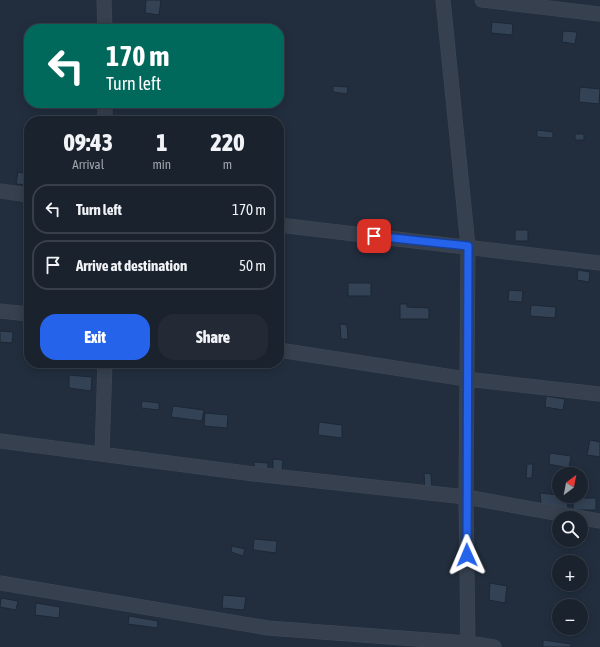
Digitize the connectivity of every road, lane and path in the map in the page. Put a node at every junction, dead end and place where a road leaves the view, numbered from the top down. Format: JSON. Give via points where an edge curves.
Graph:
{"nodes":[{"id":1,"x":104,"y":0,"type":"edge"},
{"id":2,"x":443,"y":0,"type":"edge"},
{"id":3,"x":482,"y":0,"type":"edge"},
{"id":4,"x":600,"y":14,"type":"edge"},
{"id":5,"x":105,"y":24,"type":"edge"},
{"id":6,"x":0,"y":191,"type":"edge"},
{"id":7,"x":24,"y":194,"type":"edge"},
{"id":8,"x":284,"y":226,"type":"edge"},
{"id":9,"x":468,"y":246,"type":"junction"},
{"id":10,"x":600,"y":263,"type":"edge"},
{"id":11,"x":0,"y":311,"type":"edge"},
{"id":12,"x":24,"y":313,"type":"edge"},
{"id":13,"x":284,"y":351,"type":"edge"},
{"id":14,"x":105,"y":368,"type":"edge"},
{"id":15,"x":466,"y":379,"type":"junction"},
{"id":16,"x":600,"y":394,"type":"edge"},
{"id":17,"x":0,"y":441,"type":"edge"},
{"id":18,"x":102,"y":454,"type":"junction"},
{"id":19,"x":466,"y":497,"type":"junction"},
{"id":20,"x":600,"y":521,"type":"edge"},
{"id":21,"x":0,"y":583,"type":"edge"},
{"id":22,"x":468,"y":645,"type":"edge"},
{"id":23,"x":494,"y":647,"type":"edge"}],
"edges":[{"from":1,"to":5,"type":"street"},
{"from":2,"to":9,"type":"street"},
{"from":3,"to":4,"type":"street"},
{"from":6,"to":7,"type":"street"},
{"from":8,"to":9,"type":"street"},
{"from":9,"to":10,"type":"street"},
{"from":9,"to":15,"type":"street"},
{"from":11,"to":12,"type":"street"},
{"from":13,"to":15,"type":"street"},
{"from":14,"to":18,"type":"street"},
{"from":15,"to":16,"type":"street"},
{"from":15,"to":19,"type":"street"},
{"from":17,"to":18,"type":"street"},
{"from":18,"to":19,"type":"street","via":[[254,474]]},
{"from":19,"to":20,"type":"street"},
{"from":19,"to":22,"type":"street"},
{"from":21,"to":22,"type":"street","via":[[268,628]]},
{"from":22,"to":23,"type":"street"}]}
